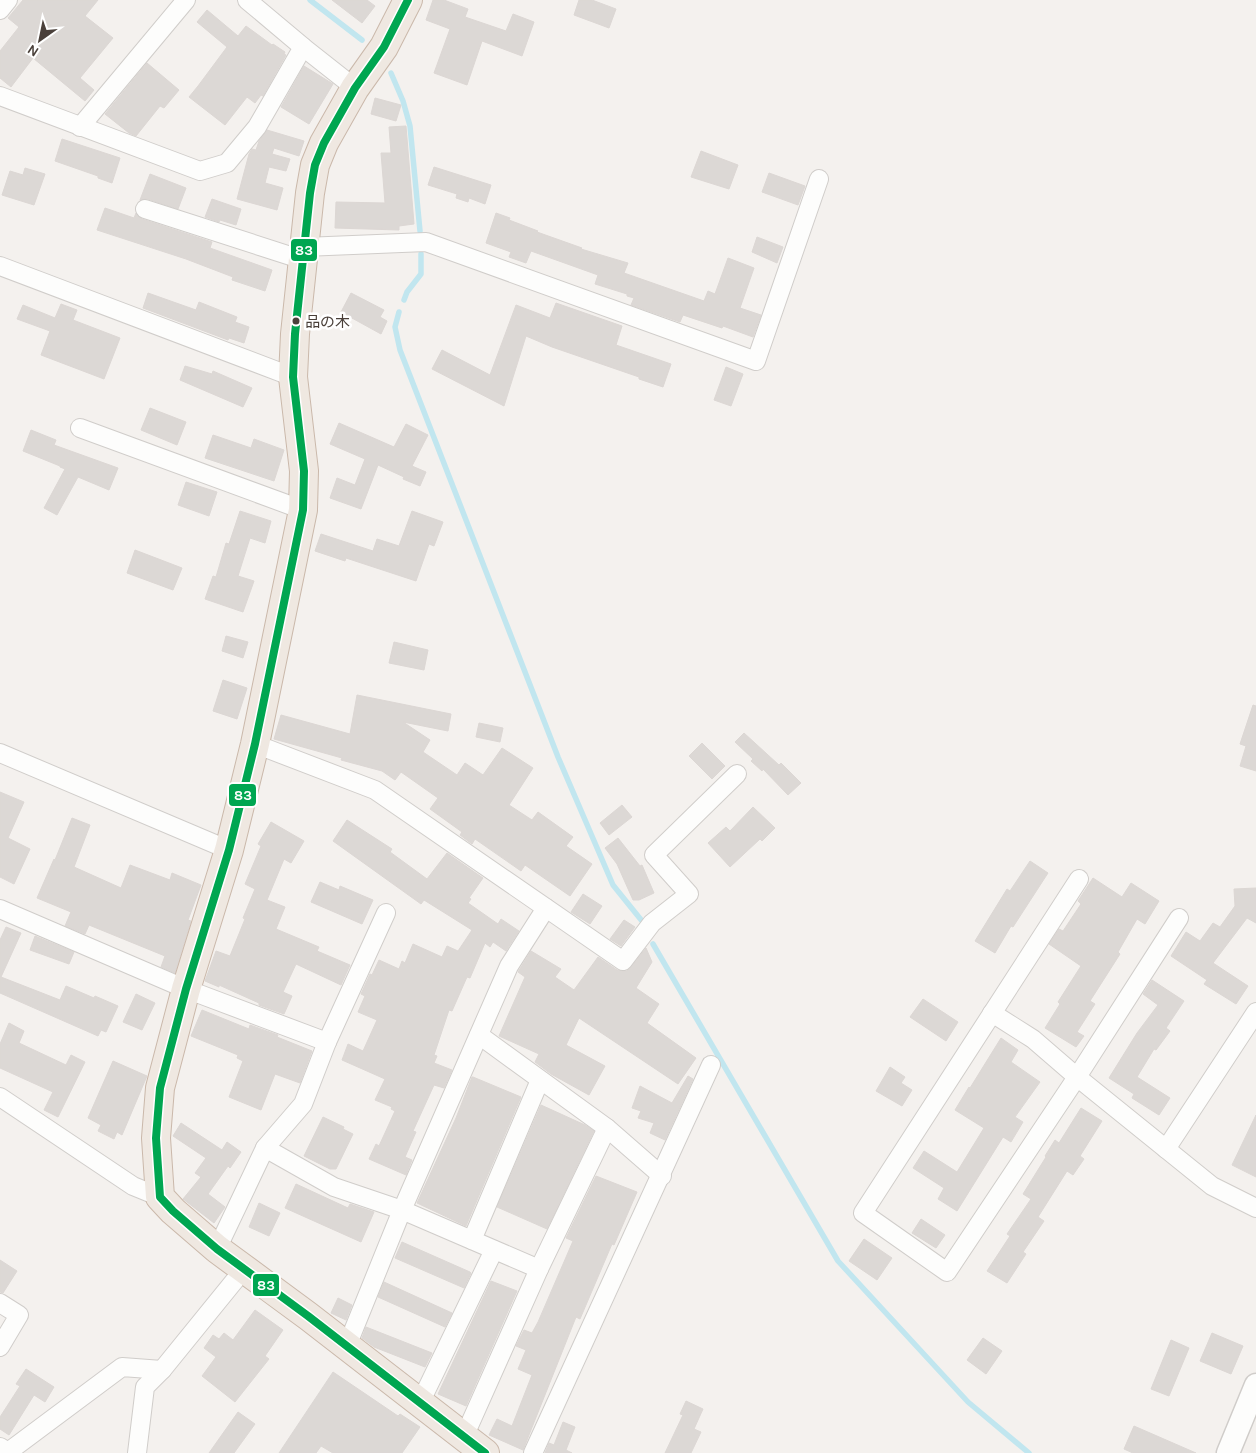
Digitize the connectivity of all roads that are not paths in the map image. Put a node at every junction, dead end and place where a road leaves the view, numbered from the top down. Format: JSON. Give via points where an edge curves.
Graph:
{"nodes":[{"id":1,"x":8,"y":0,"type":"edge"},
{"id":2,"x":186,"y":0,"type":"edge"},
{"id":3,"x":247,"y":0,"type":"edge"},
{"id":4,"x":408,"y":0,"type":"edge"},
{"id":5,"x":0,"y":10,"type":"edge"},
{"id":6,"x":303,"y":47,"type":"junction"},
{"id":7,"x":355,"y":88,"type":"junction"},
{"id":8,"x":0,"y":96,"type":"edge"},
{"id":9,"x":80,"y":127,"type":"junction"},
{"id":10,"x":819,"y":179,"type":"dead end"},
{"id":11,"x":145,"y":209,"type":"dead end"},
{"id":12,"x":303,"y":253,"type":"junction"},
{"id":13,"x":0,"y":266,"type":"edge"},
{"id":14,"x":293,"y":377,"type":"junction"},
{"id":15,"x":80,"y":428,"type":"dead end"},
{"id":16,"x":303,"y":510,"type":"junction"},
{"id":17,"x":254,"y":744,"type":"junction"},
{"id":18,"x":0,"y":753,"type":"edge"},
{"id":19,"x":737,"y":774,"type":"dead end"},
{"id":20,"x":229,"y":850,"type":"junction"},
{"id":21,"x":1079,"y":879,"type":"dead end"},
{"id":22,"x":0,"y":908,"type":"edge"},
{"id":23,"x":546,"y":908,"type":"junction"},
{"id":24,"x":386,"y":913,"type":"dead end"},
{"id":25,"x":1179,"y":918,"type":"dead end"},
{"id":26,"x":186,"y":989,"type":"junction"},
{"id":27,"x":1256,"y":1012,"type":"edge"},
{"id":28,"x":992,"y":1013,"type":"junction"},
{"id":29,"x":478,"y":1036,"type":"junction"},
{"id":30,"x":327,"y":1042,"type":"junction"},
{"id":31,"x":712,"y":1065,"type":"dead end"},
{"id":32,"x":1077,"y":1077,"type":"junction"},
{"id":33,"x":540,"y":1080,"type":"junction"},
{"id":34,"x":0,"y":1097,"type":"edge"},
{"id":35,"x":607,"y":1128,"type":"junction"},
{"id":36,"x":264,"y":1148,"type":"junction"},
{"id":37,"x":1166,"y":1149,"type":"junction"},
{"id":38,"x":662,"y":1176,"type":"junction"},
{"id":39,"x":160,"y":1197,"type":"junction"},
{"id":40,"x":1256,"y":1208,"type":"edge"},
{"id":41,"x":402,"y":1210,"type":"junction"},
{"id":42,"x":472,"y":1240,"type":"junction"},
{"id":43,"x":217,"y":1249,"type":"junction"},
{"id":44,"x":494,"y":1250,"type":"junction"},
{"id":45,"x":244,"y":1269,"type":"junction"},
{"id":46,"x":539,"y":1269,"type":"junction"},
{"id":47,"x":0,"y":1303,"type":"edge"},
{"id":48,"x":347,"y":1346,"type":"junction"},
{"id":49,"x":0,"y":1347,"type":"edge"},
{"id":50,"x":162,"y":1370,"type":"junction"},
{"id":51,"x":1256,"y":1385,"type":"edge"},
{"id":52,"x":420,"y":1403,"type":"junction"},
{"id":53,"x":464,"y":1437,"type":"junction"},
{"id":54,"x":0,"y":1447,"type":"edge"},
{"id":55,"x":137,"y":1453,"type":"edge"},
{"id":56,"x":485,"y":1453,"type":"edge"},
{"id":57,"x":533,"y":1453,"type":"edge"},
{"id":58,"x":1228,"y":1453,"type":"edge"}],
"edges":[{"from":1,"to":5,"type":"street"},
{"from":2,"to":9,"type":"street"},
{"from":3,"to":6,"type":"street"},
{"from":4,"to":7,"type":"highway","via":[[384,47]]},
{"from":6,"to":7,"type":"street"},
{"from":6,"to":9,"type":"street","via":[[258,126],[226,163],[200,171]]},
{"from":7,"to":12,"type":"highway","via":[[315,165]]},
{"from":8,"to":9,"type":"street"},
{"from":10,"to":12,"type":"street","via":[[756,361],[426,242]]},
{"from":11,"to":12,"type":"street"},
{"from":12,"to":14,"type":"highway"},
{"from":13,"to":14,"type":"street"},
{"from":14,"to":16,"type":"highway","via":[[304,471]]},
{"from":15,"to":16,"type":"street"},
{"from":16,"to":17,"type":"highway"},
{"from":17,"to":20,"type":"highway"},
{"from":17,"to":23,"type":"street","via":[[375,790]]},
{"from":18,"to":20,"type":"street"},
{"from":19,"to":23,"type":"street","via":[[654,855],[689,894],[652,923],[623,961]]},
{"from":20,"to":26,"type":"highway"},
{"from":21,"to":28,"type":"street"},
{"from":22,"to":26,"type":"street"},
{"from":23,"to":29,"type":"street","via":[[509,966]]},
{"from":24,"to":30,"type":"street"},
{"from":25,"to":32,"type":"street"},
{"from":26,"to":30,"type":"street"},
{"from":26,"to":39,"type":"highway","via":[[160,1088],[156,1138]]},
{"from":27,"to":37,"type":"street"},
{"from":28,"to":32,"type":"street","via":[[1033,1039]]},
{"from":28,"to":32,"type":"street","via":[[863,1214],[947,1272]]},
{"from":29,"to":33,"type":"street"},
{"from":29,"to":41,"type":"street"},
{"from":30,"to":36,"type":"street","via":[[303,1104]]},
{"from":31,"to":38,"type":"street"},
{"from":32,"to":37,"type":"street"},
{"from":33,"to":35,"type":"street"},
{"from":33,"to":42,"type":"street"},
{"from":34,"to":39,"type":"street","via":[[133,1186]]},
{"from":35,"to":38,"type":"street"},
{"from":35,"to":46,"type":"street"},
{"from":36,"to":41,"type":"street","via":[[334,1187]]},
{"from":36,"to":43,"type":"street"},
{"from":37,"to":40,"type":"street","via":[[1212,1186]]},
{"from":38,"to":57,"type":"street"},
{"from":39,"to":43,"type":"highway"},
{"from":41,"to":42,"type":"street"},
{"from":41,"to":48,"type":"street"},
{"from":42,"to":44,"type":"street"},
{"from":43,"to":45,"type":"highway"},
{"from":44,"to":46,"type":"street"},
{"from":44,"to":52,"type":"street"},
{"from":45,"to":48,"type":"highway"},
{"from":45,"to":50,"type":"street"},
{"from":46,"to":53,"type":"street"},
{"from":47,"to":49,"type":"street","via":[[19,1315]]},
{"from":48,"to":52,"type":"highway"},
{"from":50,"to":54,"type":"street","via":[[122,1367],[8,1452]]},
{"from":50,"to":55,"type":"street","via":[[145,1388]]},
{"from":51,"to":58,"type":"street"},
{"from":52,"to":53,"type":"highway"},
{"from":53,"to":56,"type":"highway"}]}
